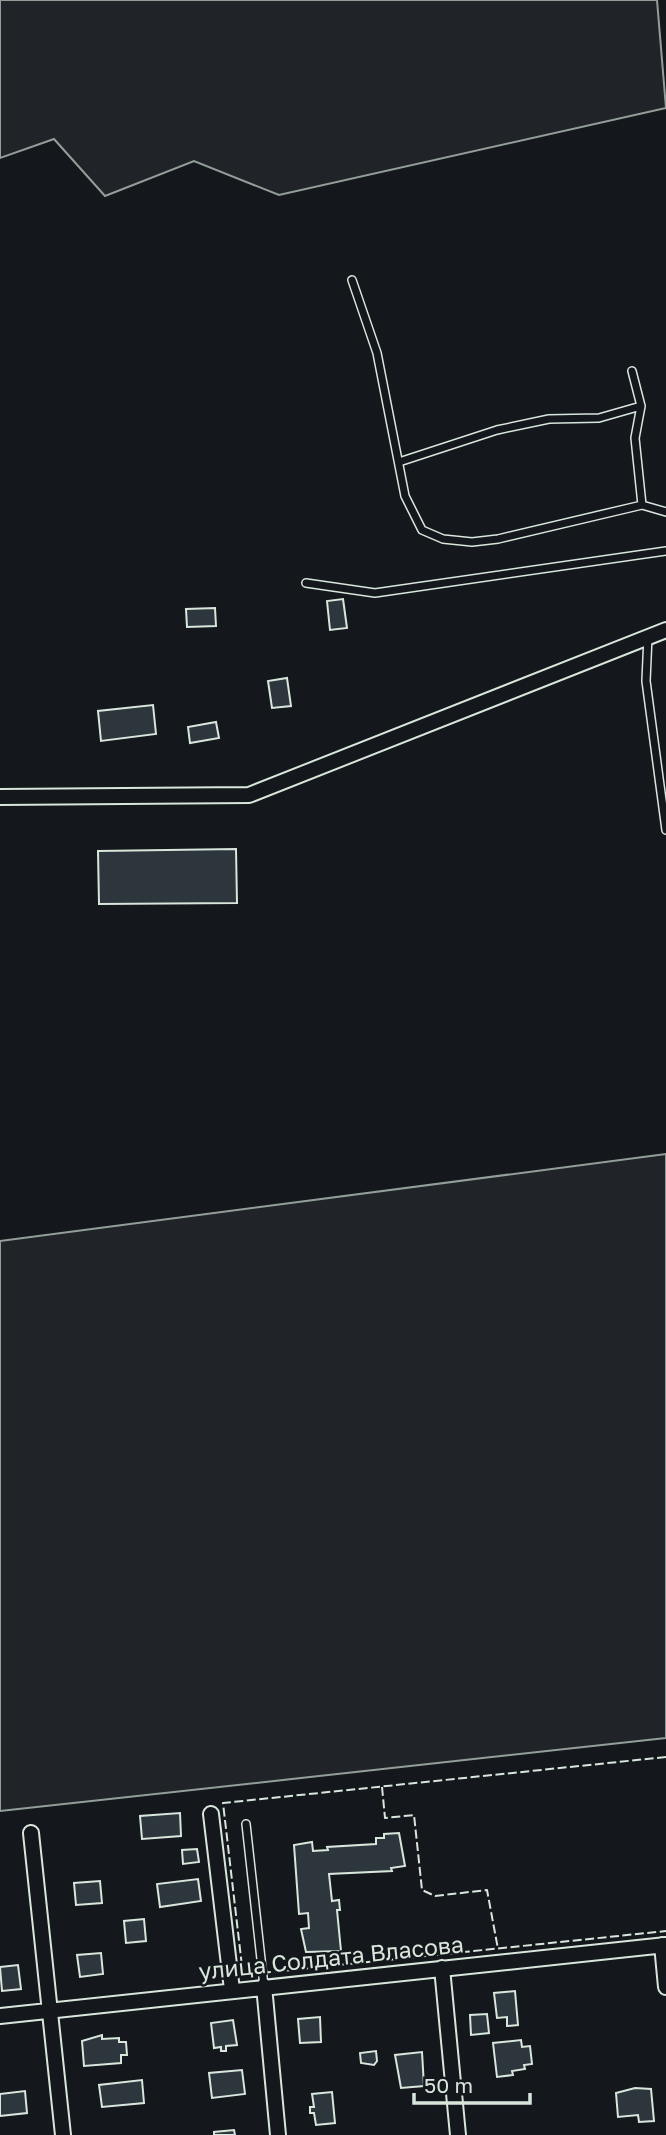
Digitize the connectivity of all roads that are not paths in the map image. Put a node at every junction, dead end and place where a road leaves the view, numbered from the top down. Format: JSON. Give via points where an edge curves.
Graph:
{"nodes":[{"id":1,"x":352,"y":280,"type":"dead end"},
{"id":2,"x":632,"y":371,"type":"dead end"},
{"id":3,"x":641,"y":406,"type":"junction"},
{"id":4,"x":399,"y":462,"type":"junction"},
{"id":5,"x":642,"y":505,"type":"junction"},
{"id":6,"x":666,"y":512,"type":"edge"},
{"id":7,"x":666,"y":551,"type":"edge"},
{"id":8,"x":306,"y":583,"type":"dead end"},
{"id":9,"x":666,"y":630,"type":"edge"},
{"id":10,"x":648,"y":636,"type":"junction"},
{"id":11,"x":0,"y":797,"type":"edge"},
{"id":12,"x":666,"y":830,"type":"edge"},
{"id":13,"x":211,"y":1814,"type":"dead end"},
{"id":14,"x":246,"y":1824,"type":"dead end"},
{"id":15,"x":31,"y":1833,"type":"dead end"},
{"id":16,"x":664,"y":1945,"type":"edge"},
{"id":17,"x":442,"y":1968,"type":"junction"},
{"id":18,"x":264,"y":1986,"type":"junction"},
{"id":19,"x":666,"y":1987,"type":"edge"},
{"id":20,"x":232,"y":1990,"type":"junction"},
{"id":21,"x":49,"y":2011,"type":"junction"},
{"id":22,"x":0,"y":2016,"type":"edge"},
{"id":23,"x":62,"y":2135,"type":"edge"},
{"id":24,"x":278,"y":2135,"type":"edge"},
{"id":25,"x":458,"y":2135,"type":"edge"}],
"edges":[{"from":1,"to":4,"type":"lane","via":[[377,353]]},
{"from":2,"to":3,"type":"lane"},
{"from":3,"to":4,"type":"lane","via":[[599,418],[549,419],[497,430]]},
{"from":3,"to":5,"type":"lane","via":[[635,438]]},
{"from":4,"to":5,"type":"lane","via":[[414,516],[422,530],[443,540],[498,539]]},
{"from":5,"to":6,"type":"lane"},
{"from":7,"to":8,"type":"lane","via":[[375,593]]},
{"from":9,"to":10,"type":"street"},
{"from":10,"to":11,"type":"street","via":[[249,795]]},
{"from":10,"to":12,"type":"lane","via":[[646,681]]},
{"from":13,"to":20,"type":"street"},
{"from":14,"to":18,"type":"lane"},
{"from":15,"to":21,"type":"street"},
{"from":16,"to":17,"type":"street","name":"улица Солдата Власова"},
{"from":16,"to":19,"type":"street"},
{"from":17,"to":18,"type":"street","name":"улица Солдата Власова"},
{"from":17,"to":25,"type":"street"},
{"from":18,"to":20,"type":"street","name":"улица Солдата Власова"},
{"from":18,"to":24,"type":"street"},
{"from":20,"to":21,"type":"street","name":"улица Солдата Власова"},
{"from":21,"to":22,"type":"street","name":"улица Солдата Власова"},
{"from":21,"to":23,"type":"street"}]}
